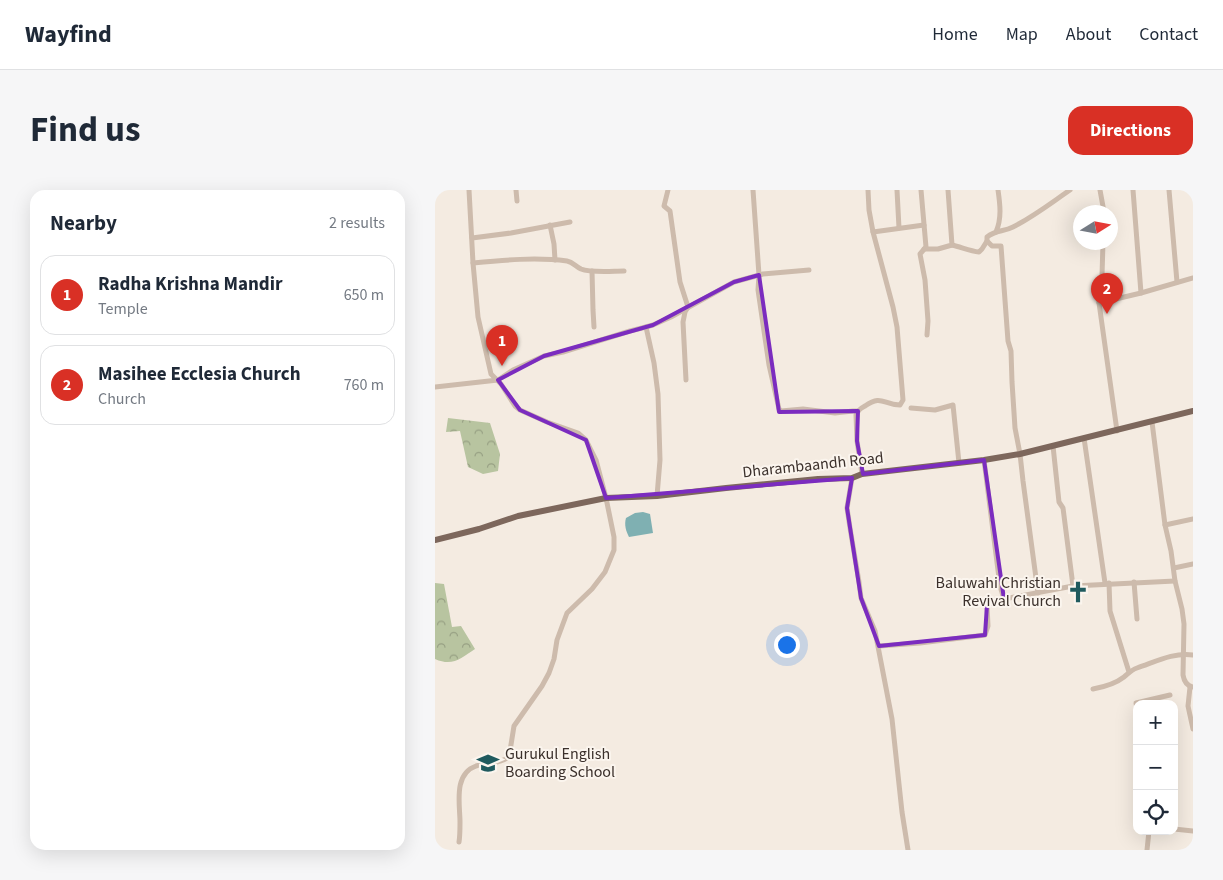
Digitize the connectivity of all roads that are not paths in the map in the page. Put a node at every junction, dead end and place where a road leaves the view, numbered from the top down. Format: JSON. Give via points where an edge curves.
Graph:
{"nodes":[{"id":1,"x":469,"y":190,"type":"edge"},
{"id":2,"x":516,"y":190,"type":"edge"},
{"id":3,"x":669,"y":190,"type":"edge"},
{"id":4,"x":753,"y":190,"type":"edge"},
{"id":5,"x":868,"y":190,"type":"edge"},
{"id":6,"x":897,"y":190,"type":"edge"},
{"id":7,"x":921,"y":190,"type":"edge"},
{"id":8,"x":948,"y":190,"type":"edge"},
{"id":9,"x":998,"y":190,"type":"edge"},
{"id":10,"x":1070,"y":190,"type":"edge"},
{"id":11,"x":1101,"y":190,"type":"edge"},
{"id":12,"x":1133,"y":190,"type":"edge"},
{"id":13,"x":1169,"y":190,"type":"edge"},
{"id":14,"x":517,"y":201,"type":"dead end"},
{"id":15,"x":1103,"y":205,"type":"edge"},
{"id":16,"x":570,"y":222,"type":"dead end"},
{"id":17,"x":550,"y":225,"type":"junction"},
{"id":18,"x":924,"y":225,"type":"junction"},
{"id":19,"x":899,"y":228,"type":"junction"},
{"id":20,"x":873,"y":232,"type":"junction"},
{"id":21,"x":996,"y":232,"type":"junction"},
{"id":22,"x":472,"y":238,"type":"junction"},
{"id":23,"x":987,"y":241,"type":"junction"},
{"id":24,"x":952,"y":245,"type":"junction"},
{"id":25,"x":924,"y":249,"type":"junction"},
{"id":26,"x":1103,"y":250,"type":"edge"},
{"id":27,"x":555,"y":260,"type":"junction"},
{"id":28,"x":473,"y":263,"type":"junction"},
{"id":29,"x":809,"y":270,"type":"dead end"},
{"id":30,"x":592,"y":271,"type":"junction"},
{"id":31,"x":624,"y":271,"type":"dead end"},
{"id":32,"x":759,"y":274,"type":"junction"},
{"id":33,"x":1193,"y":278,"type":"edge"},
{"id":34,"x":1177,"y":282,"type":"junction"},
{"id":35,"x":1141,"y":293,"type":"junction"},
{"id":36,"x":1099,"y":303,"type":"junction"},
{"id":37,"x":688,"y":307,"type":"junction"},
{"id":38,"x":594,"y":327,"type":"dead end"},
{"id":39,"x":646,"y":327,"type":"junction"},
{"id":40,"x":927,"y":335,"type":"dead end"},
{"id":41,"x":498,"y":380,"type":"junction"},
{"id":42,"x":686,"y":380,"type":"dead end"},
{"id":43,"x":435,"y":387,"type":"edge"},
{"id":44,"x":911,"y":408,"type":"dead end"},
{"id":45,"x":858,"y":411,"type":"junction"},
{"id":46,"x":1193,"y":412,"type":"edge"},
{"id":47,"x":1153,"y":422,"type":"junction"},
{"id":48,"x":1117,"y":431,"type":"junction"},
{"id":49,"x":1084,"y":438,"type":"junction"},
{"id":50,"x":1053,"y":446,"type":"junction"},
{"id":51,"x":1020,"y":454,"type":"junction"},
{"id":52,"x":984,"y":460,"type":"junction"},
{"id":53,"x":959,"y":463,"type":"junction"},
{"id":54,"x":862,"y":474,"type":"junction"},
{"id":55,"x":852,"y":478,"type":"junction"},
{"id":56,"x":657,"y":496,"type":"junction"},
{"id":57,"x":606,"y":498,"type":"junction"},
{"id":58,"x":1193,"y":519,"type":"edge"},
{"id":59,"x":1165,"y":526,"type":"junction"},
{"id":60,"x":435,"y":540,"type":"edge"},
{"id":61,"x":1193,"y":564,"type":"edge"},
{"id":62,"x":1174,"y":568,"type":"junction"},
{"id":63,"x":1175,"y":581,"type":"junction"},
{"id":64,"x":1134,"y":582,"type":"junction"},
{"id":65,"x":1107,"y":583,"type":"junction"},
{"id":66,"x":1073,"y":586,"type":"junction"},
{"id":67,"x":1038,"y":593,"type":"junction"},
{"id":68,"x":1004,"y":599,"type":"junction"},
{"id":69,"x":1137,"y":619,"type":"dead end"},
{"id":70,"x":879,"y":646,"type":"junction"},
{"id":71,"x":1183,"y":654,"type":"junction"},
{"id":72,"x":1193,"y":655,"type":"edge"},
{"id":73,"x":1129,"y":672,"type":"junction"},
{"id":74,"x":1192,"y":687,"type":"edge"},
{"id":75,"x":1093,"y":690,"type":"dead end"},
{"id":76,"x":1170,"y":695,"type":"dead end"},
{"id":77,"x":1148,"y":700,"type":"edge"},
{"id":78,"x":1193,"y":729,"type":"edge"},
{"id":79,"x":1178,"y":829,"type":"edge"},
{"id":80,"x":1193,"y":832,"type":"edge"},
{"id":81,"x":1149,"y":835,"type":"edge"},
{"id":82,"x":459,"y":842,"type":"dead end"},
{"id":83,"x":908,"y":850,"type":"edge"},
{"id":84,"x":1147,"y":850,"type":"edge"}],
"edges":[{"from":1,"to":22,"type":"street"},
{"from":2,"to":14,"type":"street"},
{"from":3,"to":37,"type":"street","via":[[664,206],[670,211],[680,282]]},
{"from":4,"to":32,"type":"street"},
{"from":5,"to":20,"type":"street"},
{"from":6,"to":19,"type":"street"},
{"from":7,"to":18,"type":"street"},
{"from":8,"to":24,"type":"street"},
{"from":9,"to":21,"type":"street","via":[[1000,214]]},
{"from":10,"to":21,"type":"street","via":[[1032,217]]},
{"from":11,"to":15,"type":"street"},
{"from":12,"to":35,"type":"street"},
{"from":13,"to":34,"type":"street"},
{"from":16,"to":17,"type":"street"},
{"from":17,"to":22,"type":"street"},
{"from":17,"to":27,"type":"street"},
{"from":18,"to":19,"type":"street"},
{"from":18,"to":25,"type":"street"},
{"from":19,"to":20,"type":"street"},
{"from":20,"to":45,"type":"street","via":[[897,327],[903,400],[897,405],[876,400]]},
{"from":21,"to":23,"type":"street","via":[[987,237]]},
{"from":22,"to":28,"type":"street"},
{"from":23,"to":24,"type":"street","via":[[979,252]]},
{"from":23,"to":51,"type":"street","via":[[992,246],[1001,246],[1015,428]]},
{"from":24,"to":25,"type":"street"},
{"from":25,"to":40,"type":"street","via":[[920,254],[925,280]]},
{"from":26,"to":36,"type":"street"},
{"from":27,"to":28,"type":"street"},
{"from":27,"to":30,"type":"street"},
{"from":28,"to":41,"type":"street","via":[[484,348],[491,374]]},
{"from":29,"to":32,"type":"street"},
{"from":30,"to":31,"type":"street"},
{"from":30,"to":38,"type":"street"},
{"from":32,"to":37,"type":"street","via":[[734,282]]},
{"from":32,"to":45,"type":"street","via":[[769,365],[781,411]]},
{"from":33,"to":34,"type":"street"},
{"from":34,"to":35,"type":"street"},
{"from":35,"to":36,"type":"street"},
{"from":36,"to":48,"type":"street"},
{"from":37,"to":39,"type":"street"},
{"from":37,"to":42,"type":"street","via":[[683,322]]},
{"from":39,"to":41,"type":"street","via":[[544,356]]},
{"from":39,"to":56,"type":"street","via":[[658,394],[660,460]]},
{"from":41,"to":43,"type":"street"},
{"from":41,"to":57,"type":"street","via":[[520,410],[578,433],[586,440],[596,460]]},
{"from":44,"to":53,"type":"street","via":[[935,410],[953,405]]},
{"from":45,"to":54,"type":"street","via":[[857,442]]},
{"from":46,"to":47,"type":"main road","name":"Dharambaandh Road"},
{"from":47,"to":48,"type":"main road","name":"Dharambaandh Road"},
{"from":47,"to":59,"type":"street"},
{"from":48,"to":49,"type":"main road","name":"Dharambaandh Road"},
{"from":49,"to":50,"type":"main road","name":"Dharambaandh Road"},
{"from":49,"to":65,"type":"street"},
{"from":50,"to":51,"type":"main road","name":"Dharambaandh Road"},
{"from":50,"to":66,"type":"street"},
{"from":51,"to":52,"type":"main road","name":"Dharambaandh Road"},
{"from":51,"to":67,"type":"street"},
{"from":52,"to":53,"type":"main road","name":"Dharambaandh Road"},
{"from":52,"to":68,"type":"street"},
{"from":53,"to":54,"type":"main road","name":"Dharambaandh Road"},
{"from":54,"to":55,"type":"main road","name":"Dharambaandh Road"},
{"from":55,"to":56,"type":"main road","name":"Dharambaandh Road"},
{"from":55,"to":70,"type":"street","via":[[847,508],[861,598]]},
{"from":56,"to":57,"type":"main road","name":"Dharambaandh Road"},
{"from":57,"to":60,"type":"main road","name":"Dharambaandh Road","via":[[518,516]]},
{"from":57,"to":82,"type":"street","via":[[614,537],[609,563],[592,589],[567,613],[549,673],[514,726],[509,757],[474,767],[463,776]]},
{"from":58,"to":59,"type":"street"},
{"from":59,"to":62,"type":"street"},
{"from":61,"to":62,"type":"street"},
{"from":62,"to":63,"type":"street"},
{"from":63,"to":64,"type":"street"},
{"from":63,"to":71,"type":"street","via":[[1184,624]]},
{"from":64,"to":65,"type":"street"},
{"from":64,"to":69,"type":"street"},
{"from":65,"to":66,"type":"street"},
{"from":65,"to":73,"type":"street","via":[[1110,611]]},
{"from":66,"to":67,"type":"street"},
{"from":67,"to":68,"type":"street"},
{"from":68,"to":70,"type":"street","via":[[987,605],[985,635]]},
{"from":70,"to":83,"type":"street"},
{"from":71,"to":72,"type":"street"},
{"from":71,"to":73,"type":"street"},
{"from":71,"to":74,"type":"street","via":[[1184,682]]},
{"from":73,"to":75,"type":"street","via":[[1106,687]]},
{"from":74,"to":78,"type":"street","via":[[1188,706]]},
{"from":76,"to":77,"type":"street"},
{"from":79,"to":80,"type":"street"},
{"from":81,"to":84,"type":"street"}]}
